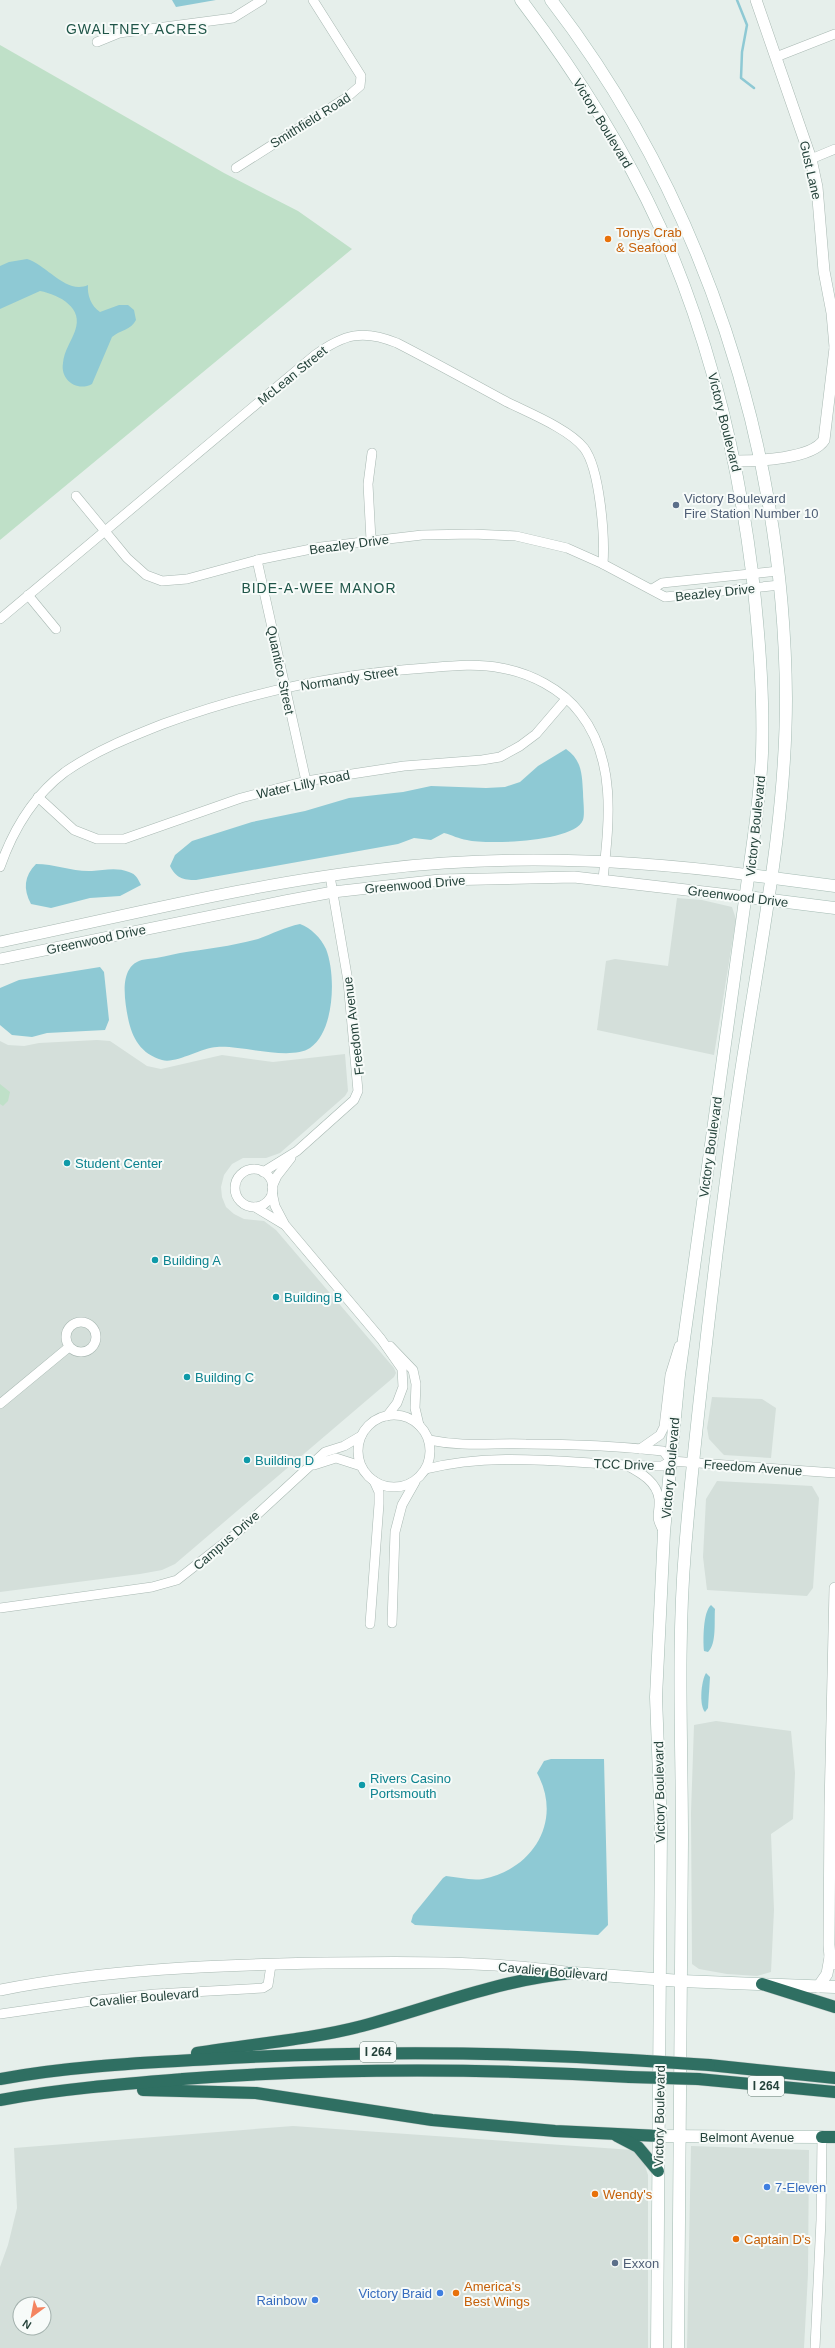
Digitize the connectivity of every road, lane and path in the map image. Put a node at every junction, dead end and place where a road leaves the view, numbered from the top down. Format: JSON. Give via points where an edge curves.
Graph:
{"nodes":[{"id":1,"x":262,"y":0,"type":"edge"},
{"id":2,"x":313,"y":0,"type":"edge"},
{"id":3,"x":521,"y":0,"type":"edge"},
{"id":4,"x":551,"y":0,"type":"edge"},
{"id":5,"x":756,"y":0,"type":"edge"},
{"id":6,"x":835,"y":34,"type":"edge"},
{"id":7,"x":97,"y":42,"type":"dead end"},
{"id":8,"x":776,"y":56,"type":"junction"},
{"id":9,"x":835,"y":149,"type":"edge"},
{"id":10,"x":811,"y":159,"type":"junction"},
{"id":11,"x":236,"y":168,"type":"dead end"},
{"id":12,"x":832,"y":298,"type":"edge"},
{"id":13,"x":835,"y":348,"type":"edge"},
{"id":14,"x":372,"y":453,"type":"dead end"},
{"id":15,"x":761,"y":460,"type":"junction"},
{"id":16,"x":736,"y":462,"type":"junction"},
{"id":17,"x":76,"y":496,"type":"dead end"},
{"id":18,"x":105,"y":531,"type":"junction"},
{"id":19,"x":371,"y":540,"type":"junction"},
{"id":20,"x":257,"y":560,"type":"junction"},
{"id":21,"x":603,"y":564,"type":"junction"},
{"id":22,"x":778,"y":571,"type":"junction"},
{"id":23,"x":752,"y":575,"type":"junction"},
{"id":24,"x":780,"y":585,"type":"junction"},
{"id":25,"x":754,"y":588,"type":"junction"},
{"id":26,"x":652,"y":589,"type":"junction"},
{"id":27,"x":28,"y":595,"type":"junction"},
{"id":28,"x":0,"y":619,"type":"edge"},
{"id":29,"x":56,"y":629,"type":"dead end"},
{"id":30,"x":285,"y":689,"type":"junction"},
{"id":31,"x":566,"y":700,"type":"junction"},
{"id":32,"x":306,"y":781,"type":"junction"},
{"id":33,"x":38,"y":796,"type":"junction"},
{"id":34,"x":605,"y":862,"type":"junction"},
{"id":35,"x":0,"y":867,"type":"edge"},
{"id":36,"x":330,"y":876,"type":"junction"},
{"id":37,"x":750,"y":876,"type":"junction"},
{"id":38,"x":772,"y":878,"type":"junction"},
{"id":39,"x":603,"y":879,"type":"junction"},
{"id":40,"x":835,"y":886,"type":"edge"},
{"id":41,"x":332,"y":892,"type":"junction"},
{"id":42,"x":747,"y":897,"type":"junction"},
{"id":43,"x":768,"y":899,"type":"junction"},
{"id":44,"x":835,"y":908,"type":"edge"},
{"id":45,"x":0,"y":942,"type":"edge"},
{"id":46,"x":0,"y":957,"type":"edge"},
{"id":47,"x":297,"y":1151,"type":"junction"},
{"id":48,"x":263,"y":1172,"type":"junction"},
{"id":49,"x":272,"y":1189,"type":"junction"},
{"id":50,"x":255,"y":1206,"type":"junction"},
{"id":51,"x":285,"y":1225,"type":"junction"},
{"id":52,"x":685,"y":1325,"type":"junction"},
{"id":53,"x":381,"y":1339,"type":"junction"},
{"id":54,"x":69,"y":1347,"type":"dead end"},
{"id":55,"x":0,"y":1404,"type":"edge"},
{"id":56,"x":387,"y":1416,"type":"junction"},
{"id":57,"x":419,"y":1425,"type":"junction"},
{"id":58,"x":361,"y":1436,"type":"junction"},
{"id":59,"x":429,"y":1440,"type":"junction"},
{"id":60,"x":640,"y":1449,"type":"junction"},
{"id":61,"x":671,"y":1461,"type":"junction"},
{"id":62,"x":693,"y":1463,"type":"junction"},
{"id":63,"x":313,"y":1465,"type":"junction"},
{"id":64,"x":626,"y":1465,"type":"junction"},
{"id":65,"x":361,"y":1466,"type":"junction"},
{"id":66,"x":426,"y":1469,"type":"junction"},
{"id":67,"x":835,"y":1473,"type":"edge"},
{"id":68,"x":374,"y":1481,"type":"junction"},
{"id":69,"x":415,"y":1482,"type":"junction"},
{"id":70,"x":664,"y":1532,"type":"junction"},
{"id":71,"x":835,"y":1588,"type":"edge"},
{"id":72,"x":0,"y":1608,"type":"edge"},
{"id":73,"x":392,"y":1623,"type":"dead end"},
{"id":74,"x":370,"y":1624,"type":"dead end"},
{"id":75,"x":832,"y":1844,"type":"edge"},
{"id":76,"x":833,"y":1961,"type":"edge"},
{"id":77,"x":271,"y":1965,"type":"junction"},
{"id":78,"x":574,"y":1973,"type":"junction"},
{"id":79,"x":660,"y":1979,"type":"junction"},
{"id":80,"x":681,"y":1981,"type":"junction"},
{"id":81,"x":762,"y":1984,"type":"junction"},
{"id":82,"x":818,"y":1987,"type":"junction"},
{"id":83,"x":835,"y":1987,"type":"edge"},
{"id":84,"x":0,"y":1990,"type":"edge"},
{"id":85,"x":835,"y":2007,"type":"edge"},
{"id":86,"x":0,"y":2014,"type":"edge"},
{"id":87,"x":124,"y":2064,"type":"junction"},
{"id":88,"x":835,"y":2078,"type":"edge"},
{"id":89,"x":3,"y":2079,"type":"edge"},
{"id":90,"x":68,"y":2090,"type":"junction"},
{"id":91,"x":835,"y":2092,"type":"edge"},
{"id":92,"x":5,"y":2099,"type":"edge"},
{"id":93,"x":613,"y":2134,"type":"junction"},
{"id":94,"x":659,"y":2136,"type":"junction"},
{"id":95,"x":679,"y":2136,"type":"junction"},
{"id":96,"x":822,"y":2137,"type":"junction"},
{"id":97,"x":835,"y":2138,"type":"edge"},
{"id":98,"x":658,"y":2171,"type":"junction"},
{"id":99,"x":657,"y":2348,"type":"edge"},
{"id":100,"x":678,"y":2348,"type":"edge"},
{"id":101,"x":815,"y":2348,"type":"edge"}],
"edges":[{"from":1,"to":7,"type":"street","via":[[233,18],[119,33]]},
{"from":2,"to":11,"type":"street","name":"Smithfield Road","via":[[361,76],[360,86],[346,98]]},
{"from":3,"to":16,"type":"main road","name":"Victory Boulevard","via":[[595,107],[659,225],[702,334]]},
{"from":4,"to":15,"type":"main road","name":"Victory Boulevard","via":[[585,46],[623,106],[684,222],[728,337]]},
{"from":5,"to":8,"type":"street","name":"Gust Lane"},
{"from":6,"to":8,"type":"street"},
{"from":8,"to":10,"type":"street","name":"Gust Lane"},
{"from":9,"to":10,"type":"street"},
{"from":10,"to":12,"type":"street","name":"Gust Lane","via":[[817,187],[824,270]]},
{"from":12,"to":13,"type":"street","name":"Gust Lane"},
{"from":13,"to":15,"type":"street","name":"Gust Lane","via":[[824,440],[821,445],[803,453]]},
{"from":14,"to":19,"type":"street","via":[[368,484]]},
{"from":15,"to":16,"type":"street","name":"Gust Lane"},
{"from":15,"to":22,"type":"main road","name":"Victory Boulevard"},
{"from":16,"to":23,"type":"main road","name":"Victory Boulevard","via":[[746,518]]},
{"from":17,"to":18,"type":"street","name":"Beazley Drive"},
{"from":18,"to":20,"type":"street","name":"Beazley Drive","via":[[137,568],[162,581],[187,579]]},
{"from":18,"to":21,"type":"street","name":"McLean Street","via":[[315,355],[351,335],[373,334],[431,360],[555,427],[581,444],[589,455],[595,476],[603,531]]},
{"from":18,"to":27,"type":"street","name":"McLean Street"},
{"from":19,"to":20,"type":"street","name":"Beazley Drive"},
{"from":19,"to":21,"type":"street","name":"Beazley Drive","via":[[473,534],[516,536],[566,548]]},
{"from":20,"to":30,"type":"street","name":"Quantico Street"},
{"from":21,"to":26,"type":"street","name":"Beazley Drive"},
{"from":22,"to":23,"type":"street","name":"Beazley Drive"},
{"from":22,"to":24,"type":"main road","name":"Victory Boulevard"},
{"from":23,"to":25,"type":"main road","name":"Victory Boulevard"},
{"from":23,"to":26,"type":"street","name":"Beazley Drive","via":[[662,583]]},
{"from":24,"to":25,"type":"street","name":"Beazley Drive"},
{"from":24,"to":38,"type":"main road","name":"Victory Boulevard","via":[[785,654],[785,755]]},
{"from":25,"to":26,"type":"street","name":"Beazley Drive","via":[[665,597]]},
{"from":25,"to":37,"type":"main road","name":"Victory Boulevard","via":[[762,667],[762,727]]},
{"from":27,"to":28,"type":"street","name":"McLean Street"},
{"from":27,"to":29,"type":"street"},
{"from":30,"to":31,"type":"street","name":"Normandy Street","via":[[357,675],[400,670],[490,666],[535,678],[554,688]]},
{"from":30,"to":32,"type":"street","name":"Quantico Street"},
{"from":30,"to":33,"type":"street","name":"Normandy Street","via":[[216,707],[138,734],[78,764]]},
{"from":31,"to":32,"type":"street","name":"Water Lilly Road","via":[[536,734],[500,757],[404,766]]},
{"from":31,"to":34,"type":"street","name":"Normandy Street","via":[[579,711],[590,727],[602,754],[607,792]]},
{"from":32,"to":33,"type":"street","name":"Water Lilly Road","via":[[241,798],[124,839],[110,840],[86,836],[74,830]]},
{"from":33,"to":35,"type":"street","name":"Normandy Street","via":[[14,832]]},
{"from":34,"to":36,"type":"street","name":"Greenwood Drive","via":[[491,860],[420,865]]},
{"from":34,"to":37,"type":"street","name":"Greenwood Drive"},
{"from":34,"to":39,"type":"street","name":"Normandy Street"},
{"from":36,"to":41,"type":"street","name":"Freedom Avenue"},
{"from":36,"to":45,"type":"street","name":"Greenwood Drive"},
{"from":37,"to":38,"type":"main road","name":"Greenwood Drive"},
{"from":37,"to":42,"type":"main road","name":"Victory Boulevard"},
{"from":38,"to":40,"type":"main road","name":"Greenwood Drive"},
{"from":38,"to":43,"type":"main road","name":"Victory Boulevard"},
{"from":39,"to":41,"type":"street","name":"Greenwood Drive","via":[[574,877],[440,880]]},
{"from":39,"to":42,"type":"street","name":"Greenwood Drive"},
{"from":41,"to":46,"type":"street","name":"Greenwood Drive"},
{"from":41,"to":47,"type":"street","name":"Freedom Avenue","via":[[348,981],[358,1091],[354,1100]]},
{"from":42,"to":43,"type":"main road","name":"Greenwood Drive"},
{"from":42,"to":52,"type":"main road","name":"Victory Boulevard"},
{"from":43,"to":44,"type":"main road","name":"Greenwood Drive"},
{"from":43,"to":62,"type":"main road","name":"Victory Boulevard","via":[[725,1192]]},
{"from":47,"to":48,"type":"street","name":"Freedom Avenue"},
{"from":47,"to":49,"type":"street","name":"Freedom Avenue","via":[[277,1176]]},
{"from":48,"to":49,"type":"street","name":"Freedom Avenue","via":[[268,1176]]},
{"from":48,"to":50,"type":"street","name":"Freedom Avenue","via":[[250,1169],[236,1181],[235,1188],[239,1200]]},
{"from":49,"to":50,"type":"street","name":"Freedom Avenue","via":[[266,1202]]},
{"from":49,"to":51,"type":"street","name":"Freedom Avenue","via":[[275,1206]]},
{"from":50,"to":51,"type":"street","name":"Freedom Avenue"},
{"from":51,"to":53,"type":"street","name":"Freedom Avenue"},
{"from":52,"to":60,"type":"street","via":[[670,1374],[664,1427],[660,1435]]},
{"from":52,"to":61,"type":"main road","name":"Victory Boulevard"},
{"from":53,"to":56,"type":"street","name":"Freedom Avenue","via":[[402,1370],[403,1387],[397,1403]]},
{"from":53,"to":57,"type":"street","name":"Freedom Avenue","via":[[413,1370],[416,1384],[415,1408]]},
{"from":54,"to":55,"type":"street"},
{"from":56,"to":57,"type":"street","via":[[399,1415]]},
{"from":56,"to":58,"type":"street","via":[[376,1420]]},
{"from":57,"to":59,"type":"street"},
{"from":58,"to":63,"type":"street","name":"Campus Drive","via":[[344,1446],[325,1452]]},
{"from":58,"to":65,"type":"street","via":[[358,1447]]},
{"from":59,"to":60,"type":"street","name":"TCC Drive","via":[[471,1446],[526,1444]]},
{"from":59,"to":66,"type":"street","via":[[430,1462]]},
{"from":60,"to":61,"type":"street","name":"TCC Drive","via":[[663,1451]]},
{"from":61,"to":62,"type":"street","name":"Freedom Avenue"},
{"from":61,"to":64,"type":"street","name":"TCC Drive","via":[[662,1466]]},
{"from":61,"to":70,"type":"main road","name":"Victory Boulevard"},
{"from":62,"to":67,"type":"street","name":"Freedom Avenue"},
{"from":62,"to":80,"type":"main road","name":"Victory Boulevard","via":[[684,1554],[680,1659]]},
{"from":63,"to":65,"type":"street","name":"Campus Drive","via":[[336,1458]]},
{"from":63,"to":72,"type":"street","name":"Campus Drive","via":[[294,1479],[237,1533],[178,1580],[152,1587]]},
{"from":64,"to":66,"type":"street","name":"TCC Drive","via":[[492,1460],[447,1464]]},
{"from":64,"to":70,"type":"street","via":[[645,1475],[654,1486],[659,1499],[657,1520]]},
{"from":65,"to":68,"type":"street"},
{"from":66,"to":69,"type":"street"},
{"from":68,"to":69,"type":"street","via":[[391,1488]]},
{"from":68,"to":74,"type":"street","via":[[379,1492],[379,1504]]},
{"from":69,"to":73,"type":"street","via":[[402,1505],[395,1532]]},
{"from":70,"to":79,"type":"main road","name":"Victory Boulevard","via":[[656,1697],[661,1828]]},
{"from":71,"to":75,"type":"street"},
{"from":75,"to":76,"type":"street"},
{"from":76,"to":82,"type":"street"},
{"from":77,"to":78,"type":"street","name":"Cavalier Boulevard","via":[[381,1962],[506,1965]]},
{"from":77,"to":84,"type":"street","name":"Cavalier Boulevard","via":[[180,1968],[96,1976]]},
{"from":77,"to":86,"type":"street","name":"Cavalier Boulevard","via":[[268,1985],[263,1988],[148,1995]]},
{"from":78,"to":79,"type":"main road","name":"Cavalier Boulevard"},
{"from":78,"to":87,"type":"highway","via":[[546,1975],[498,1985],[328,2033]]},
{"from":79,"to":80,"type":"main road","name":"Cavalier Boulevard"},
{"from":79,"to":94,"type":"main road","name":"Victory Boulevard"},
{"from":80,"to":81,"type":"main road","name":"Cavalier Boulevard"},
{"from":80,"to":95,"type":"main road","name":"Victory Boulevard"},
{"from":81,"to":82,"type":"main road","name":"Cavalier Boulevard"},
{"from":81,"to":85,"type":"highway"},
{"from":82,"to":83,"type":"main road","name":"Cavalier Boulevard"},
{"from":87,"to":88,"type":"highway","number":"I 264","bridge":true,"via":[[294,2054],[487,2053],[631,2060]]},
{"from":87,"to":89,"type":"highway","number":"I 264"},
{"from":90,"to":91,"type":"highway","number":"I 264","bridge":true,"via":[[315,2071],[520,2070],[698,2079]]},
{"from":90,"to":92,"type":"highway","number":"I 264"},
{"from":90,"to":93,"type":"highway","via":[[177,2089],[256,2093],[432,2120]]},
{"from":93,"to":94,"type":"highway"},
{"from":93,"to":98,"type":"highway","via":[[638,2147]]},
{"from":94,"to":95,"type":"main road","name":"Belmont Avenue"},
{"from":94,"to":98,"type":"main road","name":"Victory Boulevard"},
{"from":95,"to":96,"type":"main road","name":"Belmont Avenue"},
{"from":95,"to":100,"type":"main road","name":"Victory Boulevard"},
{"from":96,"to":97,"type":"highway"},
{"from":96,"to":101,"type":"street"},
{"from":98,"to":99,"type":"main road","name":"Victory Boulevard"}]}
